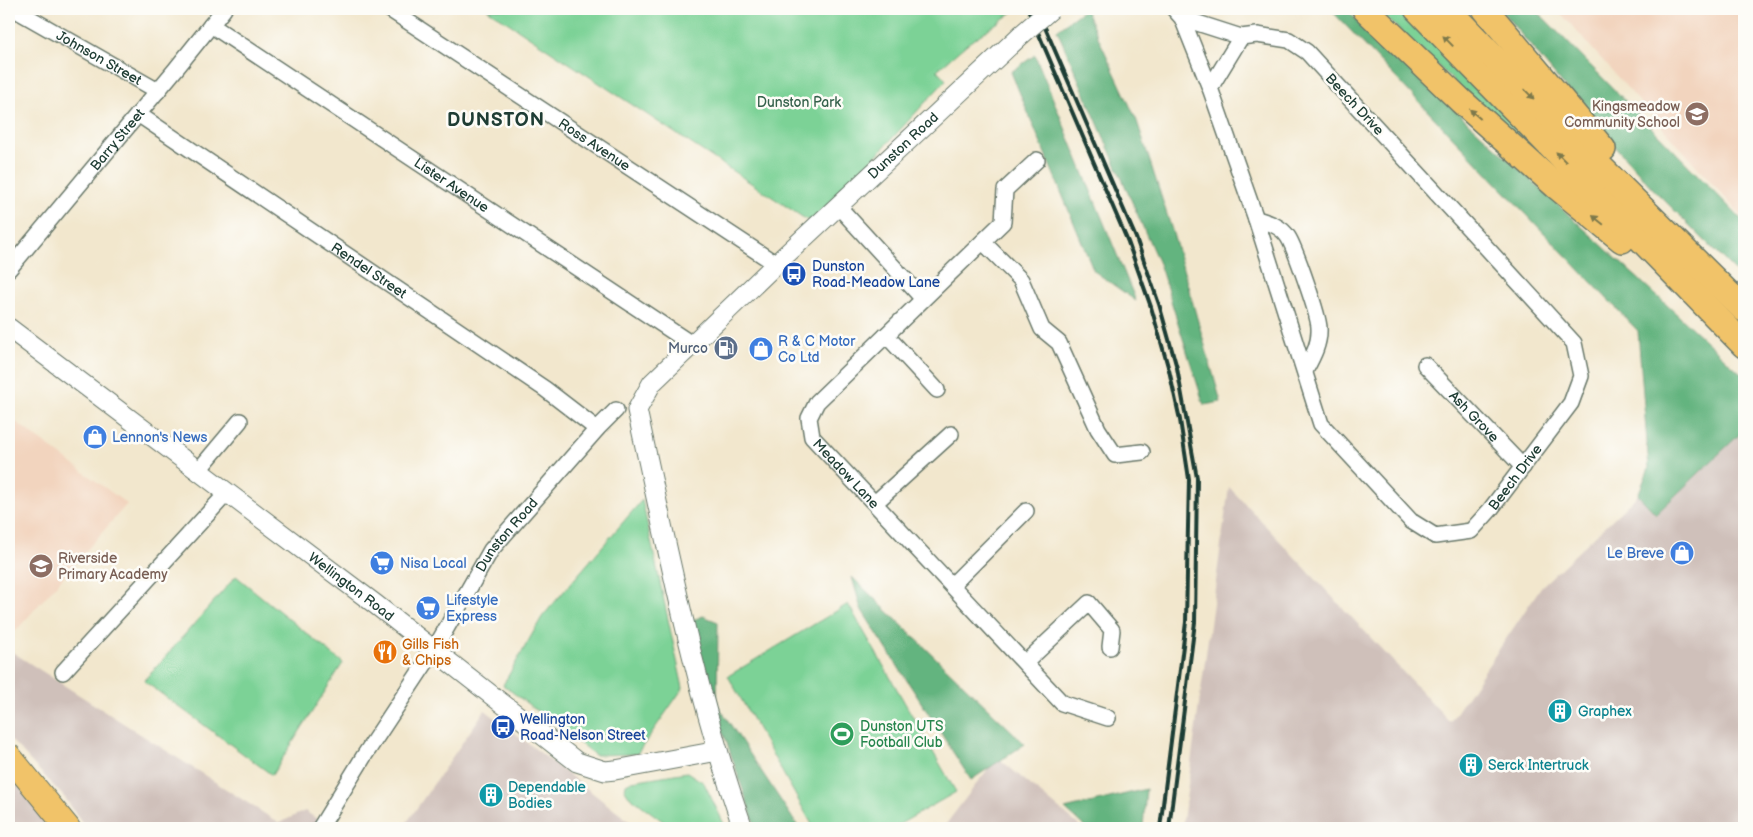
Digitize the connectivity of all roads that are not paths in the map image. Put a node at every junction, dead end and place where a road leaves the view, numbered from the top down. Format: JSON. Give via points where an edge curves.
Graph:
{"nodes":[{"id":1,"x":14,"y":9,"type":"edge"},
{"id":2,"x":224,"y":9,"type":"edge"},
{"id":3,"x":389,"y":9,"type":"edge"},
{"id":4,"x":1051,"y":9,"type":"edge"},
{"id":5,"x":1366,"y":9,"type":"edge"},
{"id":6,"x":1417,"y":9,"type":"edge"},
{"id":7,"x":1447,"y":9,"type":"edge"},
{"id":8,"x":1485,"y":9,"type":"edge"},
{"id":9,"x":1178,"y":13,"type":"edge"},
{"id":10,"x":211,"y":25,"type":"junction"},
{"id":11,"x":1241,"y":37,"type":"junction"},
{"id":12,"x":1210,"y":88,"type":"junction"},
{"id":13,"x":158,"y":91,"type":"junction"},
{"id":14,"x":138,"y":114,"type":"junction"},
{"id":15,"x":1037,"y":160,"type":"dead end"},
{"id":16,"x":838,"y":206,"type":"junction"},
{"id":17,"x":1256,"y":219,"type":"junction"},
{"id":18,"x":983,"y":242,"type":"junction"},
{"id":19,"x":776,"y":264,"type":"junction"},
{"id":20,"x":9,"y":269,"type":"edge"},
{"id":21,"x":923,"y":299,"type":"junction"},
{"id":22,"x":1741,"y":305,"type":"edge"},
{"id":23,"x":1717,"y":318,"type":"junction"},
{"id":24,"x":9,"y":328,"type":"edge"},
{"id":25,"x":886,"y":335,"type":"junction"},
{"id":26,"x":693,"y":345,"type":"junction"},
{"id":27,"x":1744,"y":345,"type":"edge"},
{"id":28,"x":1425,"y":365,"type":"dead end"},
{"id":29,"x":1305,"y":371,"type":"junction"},
{"id":30,"x":937,"y":390,"type":"dead end"},
{"id":31,"x":616,"y":410,"type":"dead end"},
{"id":32,"x":240,"y":421,"type":"dead end"},
{"id":33,"x":597,"y":429,"type":"junction"},
{"id":34,"x":951,"y":434,"type":"dead end"},
{"id":35,"x":1142,"y":452,"type":"dead end"},
{"id":36,"x":1523,"y":467,"type":"junction"},
{"id":37,"x":198,"y":471,"type":"junction"},
{"id":38,"x":227,"y":493,"type":"junction"},
{"id":39,"x":875,"y":503,"type":"junction"},
{"id":40,"x":1026,"y":511,"type":"dead end"},
{"id":41,"x":952,"y":585,"type":"junction"},
{"id":42,"x":1110,"y":647,"type":"dead end"},
{"id":43,"x":434,"y":650,"type":"junction"},
{"id":44,"x":1025,"y":663,"type":"junction"},
{"id":45,"x":63,"y":672,"type":"dead end"},
{"id":46,"x":1108,"y":718,"type":"dead end"},
{"id":47,"x":718,"y":751,"type":"junction"},
{"id":48,"x":9,"y":756,"type":"edge"},
{"id":49,"x":68,"y":828,"type":"edge"},
{"id":50,"x":320,"y":828,"type":"edge"},
{"id":51,"x":743,"y":828,"type":"edge"}],
"edges":[{"from":1,"to":13,"type":"street","name":"Johnson Street"},
{"from":2,"to":10,"type":"street","name":"Barry Street"},
{"from":3,"to":19,"type":"street","name":"Ross Avenue"},
{"from":4,"to":16,"type":"street","name":"Dunston Road","bridge":true},
{"from":23,"to":5,"type":"highway","one_way":true,"via":[[1556,186],[1461,101]]},
{"from":23,"to":6,"type":"highway","one_way":true},
{"from":7,"to":22,"type":"highway","one_way":true,"via":[[1576,144]]},
{"from":8,"to":22,"type":"highway","via":[[1611,159]]},
{"from":9,"to":11,"type":"street","name":"Beech Drive"},
{"from":9,"to":12,"type":"street","name":"Beech Drive"},
{"from":10,"to":13,"type":"street","name":"Barry Street"},
{"from":10,"to":26,"type":"street","name":"Lister Avenue"},
{"from":11,"to":12,"type":"street"},
{"from":11,"to":36,"type":"street","name":"Beech Drive","via":[[1274,36],[1289,40],[1307,52],[1574,343],[1581,376],[1571,403]]},
{"from":12,"to":17,"type":"street","name":"Beech Drive"},
{"from":13,"to":14,"type":"street","name":"Barry Street"},
{"from":14,"to":20,"type":"street","name":"Barry Street"},
{"from":14,"to":33,"type":"street","name":"Rendel Street","via":[[545,389]]},
{"from":15,"to":18,"type":"street","name":"Meadow Lane","via":[[1005,190],[1003,222]]},
{"from":16,"to":19,"type":"street","name":"Dunston Road"},
{"from":16,"to":21,"type":"street"},
{"from":17,"to":29,"type":"street","name":"Beech Drive"},
{"from":17,"to":29,"type":"street","via":[[1271,222],[1288,236],[1306,284],[1319,328],[1315,354]]},
{"from":18,"to":21,"type":"street","name":"Meadow Lane"},
{"from":18,"to":35,"type":"street","via":[[1021,280],[1042,330],[1059,343],[1098,429],[1115,455]]},
{"from":19,"to":26,"type":"street","name":"Dunston Road"},
{"from":21,"to":25,"type":"street","name":"Meadow Lane"},
{"from":23,"to":27,"type":"highway"},
{"from":24,"to":37,"type":"street","name":"Wellington Road"},
{"from":25,"to":30,"type":"street"},
{"from":25,"to":39,"type":"street","name":"Meadow Lane","via":[[817,402],[809,418],[812,437]]},
{"from":26,"to":47,"type":"street","name":"Dunston Road","via":[[652,384],[636,410],[683,619]]},
{"from":28,"to":36,"type":"street","name":"Ash Grove"},
{"from":29,"to":36,"type":"street","name":"Beech Drive","via":[[1321,424],[1411,521],[1435,536],[1471,531]]},
{"from":31,"to":33,"type":"street","name":"Dunston Road"},
{"from":32,"to":37,"type":"street"},
{"from":33,"to":43,"type":"street","name":"Dunston Road","via":[[491,550]]},
{"from":34,"to":39,"type":"street"},
{"from":37,"to":38,"type":"street","name":"Wellington Road"},
{"from":38,"to":43,"type":"street","name":"Wellington Road"},
{"from":38,"to":45,"type":"street"},
{"from":39,"to":41,"type":"street","name":"Meadow Lane"},
{"from":40,"to":41,"type":"street"},
{"from":41,"to":44,"type":"street","name":"Meadow Lane"},
{"from":42,"to":44,"type":"street","via":[[1112,630],[1089,603]]},
{"from":43,"to":47,"type":"street","name":"Wellington Road","via":[[577,762],[605,771]]},
{"from":43,"to":50,"type":"street","name":"Dunston Road"},
{"from":44,"to":46,"type":"street","name":"Meadow Lane","via":[[1062,703]]},
{"from":47,"to":51,"type":"street","name":"Dunston Road"},
{"from":48,"to":49,"type":"main road"}]}
